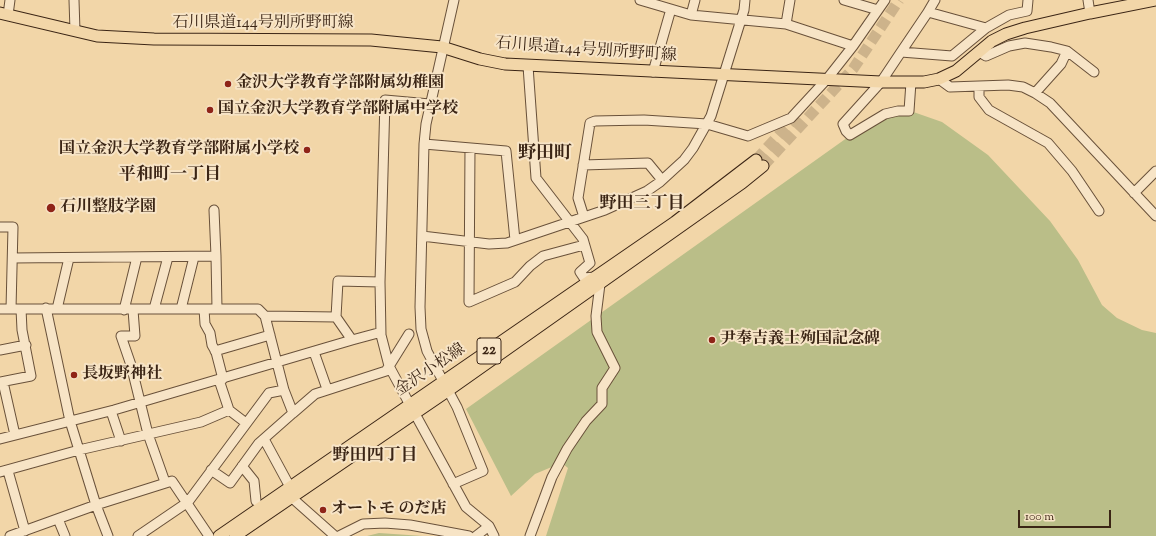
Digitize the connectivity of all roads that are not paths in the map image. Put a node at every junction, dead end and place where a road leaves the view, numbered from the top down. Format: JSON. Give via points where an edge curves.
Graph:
{"nodes":[{"id":1,"x":10,"y":0,"type":"edge"},
{"id":2,"x":74,"y":0,"type":"edge"},
{"id":3,"x":454,"y":0,"type":"edge"},
{"id":4,"x":640,"y":0,"type":"edge"},
{"id":5,"x":695,"y":0,"type":"edge"},
{"id":6,"x":744,"y":0,"type":"edge"},
{"id":7,"x":790,"y":0,"type":"edge"},
{"id":8,"x":844,"y":0,"type":"edge"},
{"id":9,"x":884,"y":0,"type":"edge"},
{"id":10,"x":935,"y":0,"type":"edge"},
{"id":11,"x":1028,"y":0,"type":"edge"},
{"id":12,"x":1088,"y":0,"type":"edge"},
{"id":13,"x":1156,"y":0,"type":"edge"},
{"id":14,"x":671,"y":9,"type":"junction"},
{"id":15,"x":878,"y":10,"type":"junction"},
{"id":16,"x":928,"y":12,"type":"junction"},
{"id":17,"x":1090,"y":13,"type":"junction"},
{"id":18,"x":4,"y":14,"type":"edge"},
{"id":19,"x":690,"y":15,"type":"junction"},
{"id":20,"x":740,"y":21,"type":"junction"},
{"id":21,"x":786,"y":24,"type":"junction"},
{"id":22,"x":986,"y":28,"type":"junction"},
{"id":23,"x":75,"y":31,"type":"junction"},
{"id":24,"x":853,"y":46,"type":"junction"},
{"id":25,"x":442,"y":47,"type":"junction"},
{"id":26,"x":901,"y":52,"type":"junction"},
{"id":27,"x":979,"y":52,"type":"junction"},
{"id":28,"x":1067,"y":52,"type":"junction"},
{"id":29,"x":528,"y":66,"type":"junction"},
{"id":30,"x":653,"y":72,"type":"junction"},
{"id":31,"x":1094,"y":72,"type":"dead end"},
{"id":32,"x":724,"y":75,"type":"junction"},
{"id":33,"x":827,"y":79,"type":"junction"},
{"id":34,"x":938,"y":79,"type":"junction"},
{"id":35,"x":881,"y":82,"type":"junction"},
{"id":36,"x":911,"y":82,"type":"junction"},
{"id":37,"x":979,"y":86,"type":"junction"},
{"id":38,"x":1035,"y":93,"type":"junction"},
{"id":39,"x":430,"y":104,"type":"junction"},
{"id":40,"x":707,"y":124,"type":"junction"},
{"id":41,"x":424,"y":144,"type":"junction"},
{"id":42,"x":470,"y":148,"type":"junction"},
{"id":43,"x":760,"y":163,"type":"tunnel mouth"},
{"id":44,"x":583,"y":165,"type":"junction"},
{"id":45,"x":1156,"y":171,"type":"edge"},
{"id":46,"x":662,"y":180,"type":"junction"},
{"id":47,"x":1134,"y":193,"type":"junction"},
{"id":48,"x":214,"y":210,"type":"dead end"},
{"id":49,"x":1099,"y":211,"type":"dead end"},
{"id":50,"x":1156,"y":216,"type":"edge"},
{"id":51,"x":584,"y":217,"type":"junction"},
{"id":52,"x":569,"y":222,"type":"junction"},
{"id":53,"x":0,"y":227,"type":"edge"},
{"id":54,"x":422,"y":236,"type":"junction"},
{"id":55,"x":515,"y":240,"type":"junction"},
{"id":56,"x":468,"y":242,"type":"junction"},
{"id":57,"x":584,"y":245,"type":"junction"},
{"id":58,"x":216,"y":256,"type":"junction"},
{"id":59,"x":137,"y":257,"type":"junction"},
{"id":60,"x":168,"y":257,"type":"junction"},
{"id":61,"x":194,"y":257,"type":"junction"},
{"id":62,"x":13,"y":258,"type":"junction"},
{"id":63,"x":69,"y":258,"type":"junction"},
{"id":64,"x":598,"y":280,"type":"junction"},
{"id":65,"x":380,"y":282,"type":"junction"},
{"id":66,"x":46,"y":308,"type":"junction"},
{"id":67,"x":0,"y":309,"type":"edge"},
{"id":68,"x":11,"y":309,"type":"junction"},
{"id":69,"x":21,"y":309,"type":"junction"},
{"id":70,"x":57,"y":309,"type":"junction"},
{"id":71,"x":181,"y":309,"type":"junction"},
{"id":72,"x":204,"y":309,"type":"junction"},
{"id":73,"x":216,"y":309,"type":"junction"},
{"id":74,"x":128,"y":310,"type":"junction"},
{"id":75,"x":154,"y":310,"type":"junction"},
{"id":76,"x":265,"y":316,"type":"junction"},
{"id":77,"x":336,"y":317,"type":"junction"},
{"id":78,"x":409,"y":334,"type":"dead end"},
{"id":79,"x":270,"y":335,"type":"junction"},
{"id":80,"x":380,"y":335,"type":"junction"},
{"id":81,"x":352,"y":340,"type":"junction"},
{"id":82,"x":26,"y":345,"type":"junction"},
{"id":83,"x":0,"y":350,"type":"edge"},
{"id":84,"x":215,"y":351,"type":"junction"},
{"id":85,"x":314,"y":352,"type":"junction"},
{"id":86,"x":277,"y":364,"type":"junction"},
{"id":87,"x":388,"y":366,"type":"junction"},
{"id":88,"x":221,"y":380,"type":"junction"},
{"id":89,"x":1,"y":382,"type":"edge"},
{"id":90,"x":446,"y":386,"type":"junction"},
{"id":91,"x":326,"y":389,"type":"junction"},
{"id":92,"x":284,"y":390,"type":"junction"},
{"id":93,"x":139,"y":403,"type":"junction"},
{"id":94,"x":412,"y":408,"type":"junction"},
{"id":95,"x":229,"y":410,"type":"junction"},
{"id":96,"x":111,"y":411,"type":"junction"},
{"id":97,"x":292,"y":413,"type":"junction"},
{"id":98,"x":70,"y":421,"type":"junction"},
{"id":99,"x":246,"y":423,"type":"junction"},
{"id":100,"x":148,"y":434,"type":"junction"},
{"id":101,"x":15,"y":435,"type":"junction"},
{"id":102,"x":0,"y":439,"type":"edge"},
{"id":103,"x":264,"y":439,"type":"junction"},
{"id":104,"x":121,"y":441,"type":"junction"},
{"id":105,"x":79,"y":450,"type":"junction"},
{"id":106,"x":242,"y":466,"type":"junction"},
{"id":107,"x":211,"y":470,"type":"junction"},
{"id":108,"x":4,"y":472,"type":"edge"},
{"id":109,"x":165,"y":482,"type":"junction"},
{"id":110,"x":453,"y":484,"type":"junction"},
{"id":111,"x":290,"y":492,"type":"junction"},
{"id":112,"x":256,"y":501,"type":"dead end"},
{"id":113,"x":188,"y":502,"type":"junction"},
{"id":114,"x":96,"y":505,"type":"junction"},
{"id":115,"x":58,"y":519,"type":"junction"},
{"id":116,"x":490,"y":526,"type":"junction"},
{"id":117,"x":18,"y":534,"type":"edge"},
{"id":118,"x":65,"y":536,"type":"edge"},
{"id":119,"x":108,"y":536,"type":"edge"},
{"id":120,"x":138,"y":536,"type":"edge"},
{"id":121,"x":209,"y":536,"type":"edge"},
{"id":122,"x":219,"y":536,"type":"edge"},
{"id":123,"x":235,"y":536,"type":"edge"},
{"id":124,"x":336,"y":536,"type":"edge"},
{"id":125,"x":339,"y":536,"type":"edge"},
{"id":126,"x":469,"y":536,"type":"edge"},
{"id":127,"x":476,"y":536,"type":"edge"},
{"id":128,"x":494,"y":536,"type":"edge"},
{"id":129,"x":530,"y":536,"type":"edge"}],
"edges":[{"from":1,"to":18,"type":"street"},
{"from":2,"to":23,"type":"street"},
{"from":3,"to":25,"type":"street"},
{"from":4,"to":14,"type":"street"},
{"from":5,"to":19,"type":"street"},
{"from":6,"to":20,"type":"street"},
{"from":7,"to":21,"type":"street"},
{"from":8,"to":15,"type":"street"},
{"from":9,"to":15,"type":"street"},
{"from":10,"to":16,"type":"street"},
{"from":11,"to":22,"type":"street","via":[[1027,10],[1010,14]]},
{"from":12,"to":17,"type":"street"},
{"from":13,"to":17,"type":"main road","name":"石川県道144号別所野町線"},
{"from":14,"to":19,"type":"street"},
{"from":14,"to":30,"type":"street"},
{"from":15,"to":24,"type":"street"},
{"from":16,"to":22,"type":"street"},
{"from":16,"to":26,"type":"street"},
{"from":17,"to":27,"type":"main road","name":"石川県道144号別所野町線","via":[[1006,34]]},
{"from":18,"to":23,"type":"main road","name":"石川県道144号別所野町線"},
{"from":19,"to":20,"type":"street"},
{"from":20,"to":21,"type":"street"},
{"from":20,"to":32,"type":"street"},
{"from":21,"to":24,"type":"street"},
{"from":22,"to":26,"type":"street","via":[[952,56]]},
{"from":23,"to":25,"type":"main road","name":"石川県道144号別所野町線","via":[[97,36],[146,39],[371,40]]},
{"from":24,"to":33,"type":"street"},
{"from":25,"to":29,"type":"main road","name":"石川県道144号別所野町線","via":[[480,59]]},
{"from":25,"to":39,"type":"street"},
{"from":26,"to":35,"type":"street"},
{"from":27,"to":28,"type":"street","via":[[986,56],[1009,46],[1025,44]]},
{"from":27,"to":34,"type":"main road","name":"石川県道144号別所野町線","via":[[956,70]]},
{"from":28,"to":31,"type":"street"},
{"from":28,"to":38,"type":"street","via":[[1061,64]]},
{"from":29,"to":30,"type":"main road","name":"石川県道144号別所野町線"},
{"from":29,"to":52,"type":"street","via":[[536,178]]},
{"from":30,"to":32,"type":"main road","name":"石川県道144号別所野町線"},
{"from":32,"to":33,"type":"main road","name":"石川県道144号別所野町線"},
{"from":32,"to":40,"type":"street"},
{"from":33,"to":35,"type":"main road","name":"石川県道144号別所野町線"},
{"from":33,"to":40,"type":"street","via":[[791,118],[748,136]]},
{"from":34,"to":36,"type":"main road","name":"石川県道144号別所野町線"},
{"from":34,"to":37,"type":"street","via":[[950,87]]},
{"from":35,"to":36,"type":"main road","name":"石川県道144号別所野町線"},
{"from":35,"to":36,"type":"street","via":[[843,124],[850,135],[885,114],[909,111]]},
{"from":37,"to":38,"type":"street","via":[[1008,85],[1023,87]]},
{"from":37,"to":49,"type":"street","via":[[979,97],[989,110],[1048,143],[1072,171]]},
{"from":38,"to":47,"type":"street","via":[[1050,103]]},
{"from":39,"to":41,"type":"street"},
{"from":39,"to":65,"type":"street","via":[[385,100]]},
{"from":40,"to":44,"type":"street","via":[[644,120],[595,121],[590,123]]},
{"from":40,"to":46,"type":"street","via":[[684,160]]},
{"from":41,"to":42,"type":"street"},
{"from":41,"to":54,"type":"street"},
{"from":42,"to":55,"type":"street","via":[[506,151]]},
{"from":42,"to":56,"type":"street"},
{"from":43,"to":64,"type":"main road","name":"金沢小松線","number":"22","via":[[742,183]]},
{"from":44,"to":46,"type":"street","via":[[648,163]]},
{"from":44,"to":51,"type":"street","via":[[578,198]]},
{"from":45,"to":47,"type":"street"},
{"from":46,"to":51,"type":"street","via":[[631,200]]},
{"from":47,"to":50,"type":"street"},
{"from":48,"to":58,"type":"street"},
{"from":51,"to":52,"type":"street"},
{"from":52,"to":55,"type":"street"},
{"from":52,"to":57,"type":"street","via":[[583,239]]},
{"from":53,"to":62,"type":"street","via":[[13,227]]},
{"from":54,"to":56,"type":"street"},
{"from":54,"to":90,"type":"street","via":[[421,329],[427,351]]},
{"from":55,"to":56,"type":"street","via":[[489,244]]},
{"from":56,"to":57,"type":"street","via":[[469,302],[515,282],[543,256]]},
{"from":57,"to":64,"type":"street","via":[[590,264],[580,272],[584,278]]},
{"from":58,"to":61,"type":"street"},
{"from":58,"to":73,"type":"street"},
{"from":59,"to":60,"type":"street"},
{"from":59,"to":63,"type":"street"},
{"from":59,"to":74,"type":"street"},
{"from":60,"to":61,"type":"street"},
{"from":60,"to":75,"type":"street"},
{"from":61,"to":71,"type":"street"},
{"from":62,"to":63,"type":"street"},
{"from":62,"to":68,"type":"street"},
{"from":63,"to":70,"type":"street"},
{"from":64,"to":90,"type":"main road","name":"金沢小松線","number":"22"},
{"from":64,"to":129,"type":"street","via":[[597,332],[615,368],[602,388],[602,404],[586,421],[552,477]]},
{"from":65,"to":77,"type":"street","via":[[338,281]]},
{"from":65,"to":80,"type":"street"},
{"from":66,"to":69,"type":"street"},
{"from":66,"to":70,"type":"street"},
{"from":66,"to":98,"type":"street"},
{"from":67,"to":68,"type":"street"},
{"from":68,"to":69,"type":"street"},
{"from":69,"to":82,"type":"street"},
{"from":70,"to":74,"type":"street"},
{"from":71,"to":72,"type":"street"},
{"from":71,"to":75,"type":"street"},
{"from":72,"to":73,"type":"street"},
{"from":72,"to":84,"type":"street"},
{"from":73,"to":76,"type":"street","via":[[258,309]]},
{"from":74,"to":75,"type":"street"},
{"from":74,"to":93,"type":"street","via":[[135,336],[121,336],[131,365]]},
{"from":76,"to":77,"type":"street"},
{"from":76,"to":79,"type":"street"},
{"from":77,"to":81,"type":"street"},
{"from":78,"to":87,"type":"street"},
{"from":79,"to":84,"type":"street"},
{"from":79,"to":86,"type":"street"},
{"from":80,"to":81,"type":"street","via":[[378,333]]},
{"from":80,"to":87,"type":"street"},
{"from":81,"to":85,"type":"street"},
{"from":82,"to":83,"type":"street"},
{"from":82,"to":89,"type":"street","via":[[32,376]]},
{"from":84,"to":88,"type":"street"},
{"from":85,"to":86,"type":"street"},
{"from":85,"to":91,"type":"street"},
{"from":86,"to":88,"type":"street"},
{"from":86,"to":92,"type":"street"},
{"from":87,"to":91,"type":"street","via":[[386,371]]},
{"from":87,"to":94,"type":"street"},
{"from":88,"to":93,"type":"street"},
{"from":88,"to":95,"type":"street"},
{"from":89,"to":101,"type":"street"},
{"from":90,"to":94,"type":"main road","name":"金沢小松線","number":"22"},
{"from":90,"to":110,"type":"street","via":[[483,471]]},
{"from":91,"to":97,"type":"street","via":[[315,394]]},
{"from":92,"to":97,"type":"street"},
{"from":92,"to":99,"type":"street","via":[[269,393]]},
{"from":93,"to":96,"type":"street"},
{"from":93,"to":100,"type":"street"},
{"from":94,"to":110,"type":"street"},
{"from":94,"to":111,"type":"main road","name":"金沢小松線","number":"22"},
{"from":95,"to":99,"type":"street"},
{"from":95,"to":100,"type":"street","via":[[201,422]]},
{"from":96,"to":98,"type":"street"},
{"from":96,"to":104,"type":"street"},
{"from":97,"to":103,"type":"street"},
{"from":98,"to":101,"type":"street"},
{"from":98,"to":105,"type":"street"},
{"from":99,"to":107,"type":"street"},
{"from":100,"to":104,"type":"street"},
{"from":100,"to":109,"type":"street"},
{"from":101,"to":102,"type":"street"},
{"from":103,"to":106,"type":"street"},
{"from":103,"to":111,"type":"street"},
{"from":104,"to":105,"type":"street"},
{"from":105,"to":108,"type":"street"},
{"from":105,"to":114,"type":"street"},
{"from":106,"to":107,"type":"street","via":[[230,483]]},
{"from":106,"to":112,"type":"street","via":[[254,481]]},
{"from":107,"to":113,"type":"street"},
{"from":108,"to":117,"type":"street"},
{"from":109,"to":113,"type":"street","via":[[172,481]]},
{"from":109,"to":114,"type":"street"},
{"from":110,"to":116,"type":"street","via":[[466,507]]},
{"from":111,"to":122,"type":"main road","name":"金沢小松線","number":"22"},
{"from":111,"to":123,"type":"main road","name":"金沢小松線","number":"22"},
{"from":111,"to":124,"type":"street"},
{"from":113,"to":120,"type":"street"},
{"from":113,"to":121,"type":"street"},
{"from":114,"to":115,"type":"street"},
{"from":114,"to":119,"type":"street"},
{"from":115,"to":117,"type":"street"},
{"from":115,"to":118,"type":"street"},
{"from":116,"to":127,"type":"street"},
{"from":116,"to":128,"type":"street"},
{"from":125,"to":126,"type":"street","via":[[363,524],[385,523]]}]}
